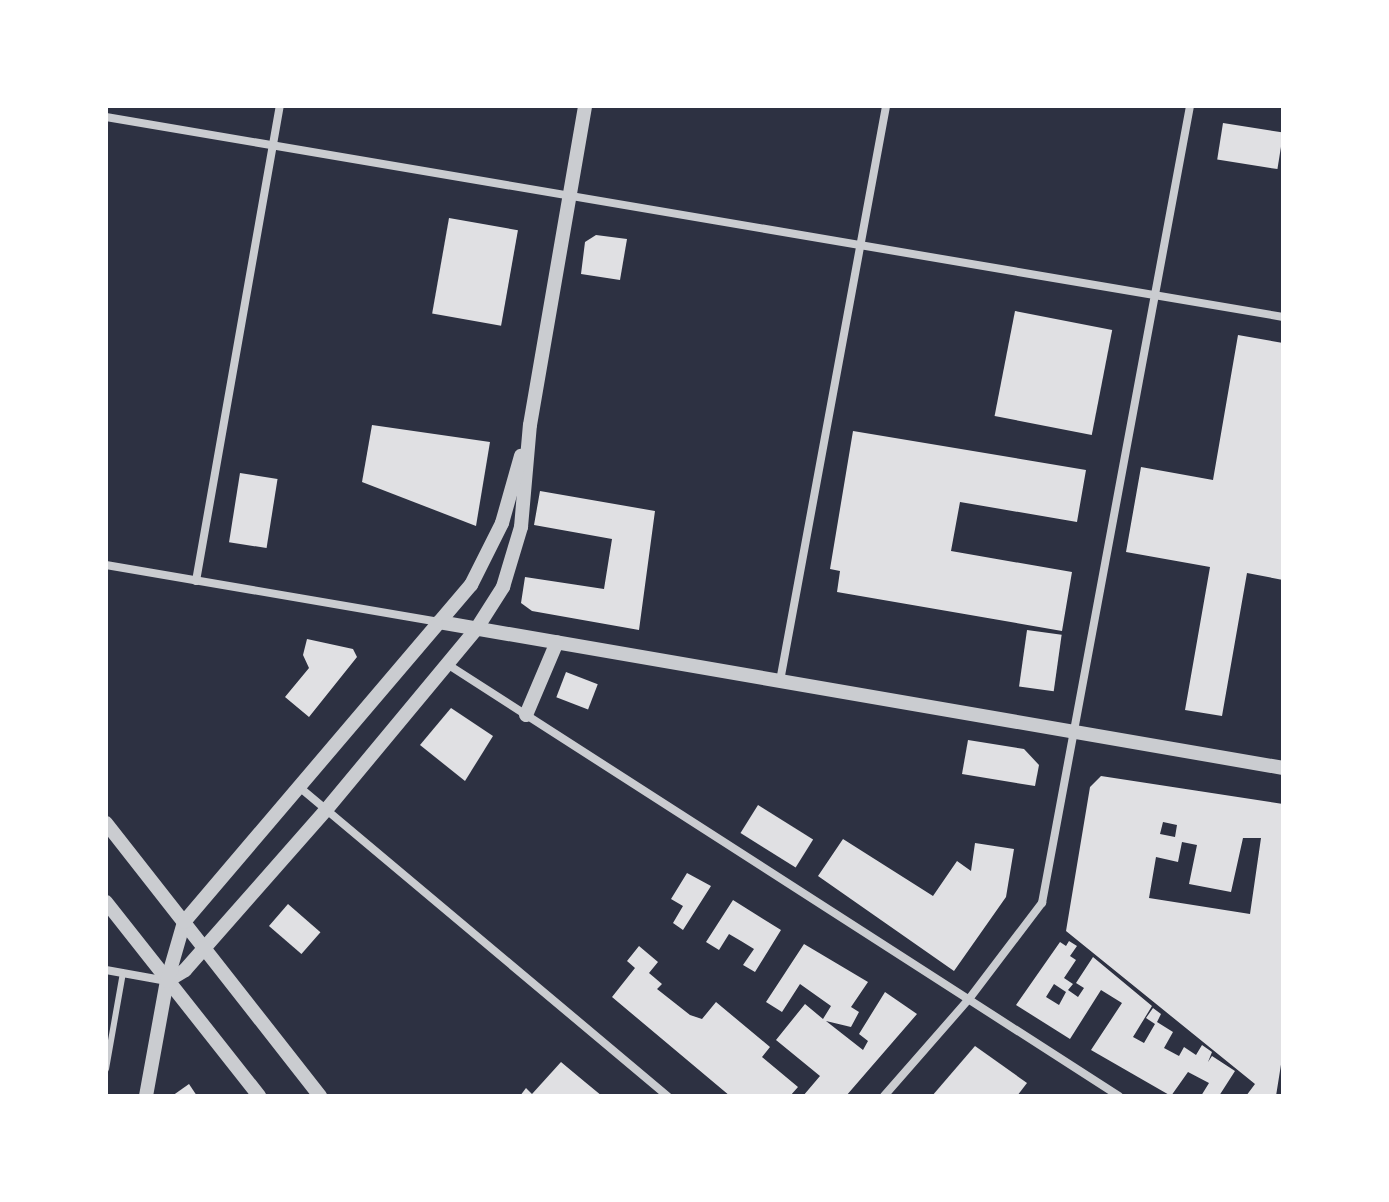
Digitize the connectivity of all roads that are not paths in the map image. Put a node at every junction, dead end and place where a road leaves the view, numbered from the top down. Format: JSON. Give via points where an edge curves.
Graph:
{"nodes":[{"id":1,"x":280,"y":106,"type":"edge"},
{"id":2,"x":585,"y":106,"type":"edge"},
{"id":3,"x":886,"y":106,"type":"edge"},
{"id":4,"x":1190,"y":106,"type":"edge"},
{"id":5,"x":106,"y":117,"type":"edge"},
{"id":6,"x":273,"y":145,"type":"junction"},
{"id":7,"x":571,"y":195,"type":"junction"},
{"id":8,"x":862,"y":245,"type":"junction"},
{"id":9,"x":1155,"y":295,"type":"junction"},
{"id":10,"x":1283,"y":317,"type":"edge"},
{"id":11,"x":530,"y":425,"type":"junction"},
{"id":12,"x":106,"y":565,"type":"edge"},
{"id":13,"x":196,"y":581,"type":"junction"},
{"id":14,"x":439,"y":622,"type":"junction"},
{"id":15,"x":477,"y":628,"type":"junction"},
{"id":16,"x":557,"y":642,"type":"junction"},
{"id":17,"x":447,"y":664,"type":"junction"},
{"id":18,"x":780,"y":681,"type":"junction"},
{"id":19,"x":526,"y":715,"type":"junction"},
{"id":20,"x":1074,"y":732,"type":"junction"},
{"id":21,"x":1283,"y":768,"type":"edge"},
{"id":22,"x":298,"y":786,"type":"junction"},
{"id":23,"x":326,"y":810,"type":"junction"},
{"id":24,"x":106,"y":823,"type":"edge"},
{"id":25,"x":106,"y":902,"type":"edge"},
{"id":26,"x":184,"y":922,"type":"junction"},
{"id":27,"x":205,"y":948,"type":"junction"},
{"id":28,"x":106,"y":970,"type":"edge"},
{"id":29,"x":123,"y":973,"type":"junction"},
{"id":30,"x":167,"y":981,"type":"junction"},
{"id":31,"x":969,"y":999,"type":"junction"},
{"id":32,"x":109,"y":1032,"type":"edge"},
{"id":33,"x":106,"y":1069,"type":"edge"},
{"id":34,"x":146,"y":1096,"type":"edge"},
{"id":35,"x":259,"y":1096,"type":"edge"},
{"id":36,"x":320,"y":1096,"type":"edge"},
{"id":37,"x":668,"y":1096,"type":"edge"},
{"id":38,"x":884,"y":1096,"type":"edge"},
{"id":39,"x":1119,"y":1096,"type":"edge"}],
"edges":[{"from":1,"to":6,"type":"street"},
{"from":2,"to":7,"type":"street"},
{"from":3,"to":8,"type":"street"},
{"from":4,"to":9,"type":"street"},
{"from":5,"to":6,"type":"street"},
{"from":6,"to":7,"type":"street"},
{"from":6,"to":13,"type":"street"},
{"from":7,"to":8,"type":"street"},
{"from":7,"to":11,"type":"street"},
{"from":8,"to":9,"type":"street"},
{"from":8,"to":18,"type":"street"},
{"from":9,"to":10,"type":"street"},
{"from":9,"to":20,"type":"street"},
{"from":11,"to":14,"type":"street","via":[[491,550],[471,585]]},
{"from":11,"to":15,"type":"street","via":[[515,556]]},
{"from":12,"to":13,"type":"street"},
{"from":13,"to":14,"type":"street"},
{"from":14,"to":15,"type":"street"},
{"from":14,"to":22,"type":"street"},
{"from":15,"to":16,"type":"street"},
{"from":15,"to":17,"type":"street"},
{"from":16,"to":18,"type":"street"},
{"from":16,"to":19,"type":"street"},
{"from":17,"to":19,"type":"street"},
{"from":17,"to":23,"type":"street"},
{"from":18,"to":20,"type":"street"},
{"from":19,"to":31,"type":"street"},
{"from":20,"to":21,"type":"street"},
{"from":20,"to":31,"type":"street","via":[[1042,903]]},
{"from":22,"to":23,"type":"street"},
{"from":22,"to":26,"type":"street"},
{"from":23,"to":27,"type":"street"},
{"from":23,"to":37,"type":"street"},
{"from":24,"to":26,"type":"street"},
{"from":25,"to":30,"type":"street"},
{"from":26,"to":27,"type":"street"},
{"from":26,"to":30,"type":"street"},
{"from":27,"to":30,"type":"street"},
{"from":27,"to":36,"type":"street"},
{"from":28,"to":29,"type":"street"},
{"from":29,"to":30,"type":"street"},
{"from":29,"to":32,"type":"lane"},
{"from":30,"to":34,"type":"street"},
{"from":30,"to":35,"type":"street"},
{"from":31,"to":38,"type":"street"},
{"from":31,"to":39,"type":"street"},
{"from":32,"to":33,"type":"lane"}]}
